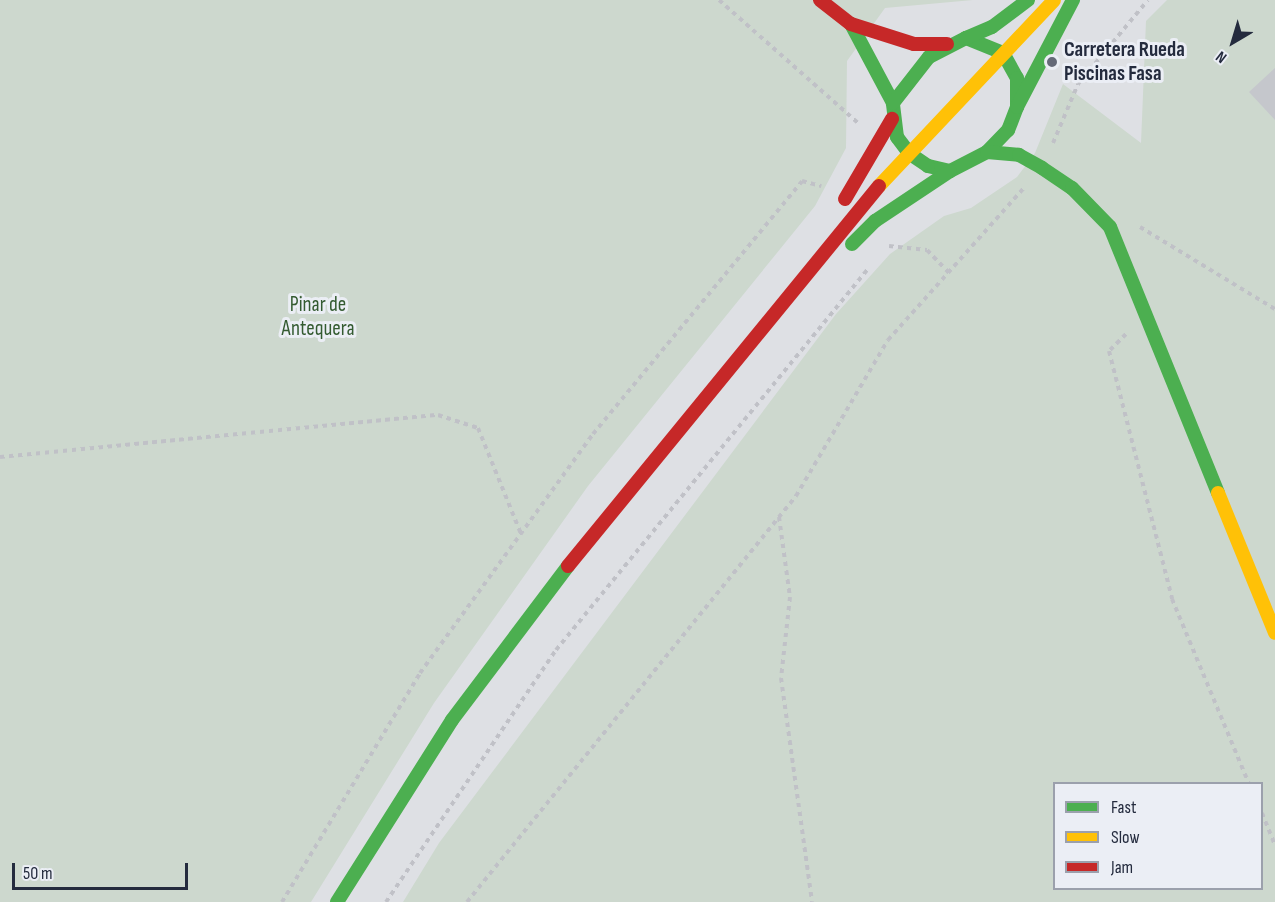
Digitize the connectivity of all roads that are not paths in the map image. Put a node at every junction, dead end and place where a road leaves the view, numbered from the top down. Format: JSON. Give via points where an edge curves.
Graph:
{"nodes":[{"id":1,"x":820,"y":0,"type":"edge"},
{"id":2,"x":1028,"y":0,"type":"edge"},
{"id":3,"x":1054,"y":0,"type":"edge"},
{"id":4,"x":1073,"y":0,"type":"edge"},
{"id":5,"x":850,"y":24,"type":"junction"},
{"id":6,"x":966,"y":38,"type":"junction"},
{"id":7,"x":947,"y":44,"type":"junction"},
{"id":8,"x":1003,"y":53,"type":"junction"},
{"id":9,"x":893,"y":103,"type":"junction"},
{"id":10,"x":1017,"y":107,"type":"junction"},
{"id":11,"x":892,"y":119,"type":"junction"},
{"id":12,"x":1008,"y":130,"type":"junction"},
{"id":13,"x":909,"y":153,"type":"junction"},
{"id":14,"x":987,"y":153,"type":"junction"},
{"id":15,"x":1019,"y":155,"type":"junction"},
{"id":16,"x":950,"y":171,"type":"junction"},
{"id":17,"x":839,"y":206,"type":"road end"},
{"id":18,"x":681,"y":453,"type":"dead end"},
{"id":19,"x":611,"y":488,"type":"dead end"},
{"id":20,"x":652,"y":490,"type":"dead end"},
{"id":21,"x":547,"y":592,"type":"junction"},
{"id":22,"x":1275,"y":633,"type":"edge"},
{"id":23,"x":337,"y":902,"type":"edge"}],
"edges":[{"from":1,"to":5,"type":"main road"},
{"from":2,"to":6,"type":"main road","via":[[992,27]]},
{"from":3,"to":8,"type":"main road"},
{"from":4,"to":10,"type":"main road"},
{"from":5,"to":7,"type":"main road","via":[[914,44]]},
{"from":5,"to":9,"type":"main road"},
{"from":6,"to":7,"type":"main road"},
{"from":6,"to":8,"type":"main road"},
{"from":7,"to":9,"type":"main road","via":[[929,57]]},
{"from":8,"to":10,"type":"main road","via":[[1017,78]]},
{"from":8,"to":13,"type":"main road"},
{"from":9,"to":11,"type":"main road"},
{"from":10,"to":12,"type":"main road"},
{"from":11,"to":13,"type":"main road"},
{"from":11,"to":17,"type":"main road"},
{"from":12,"to":14,"type":"main road"},
{"from":12,"to":15,"type":"main road"},
{"from":13,"to":16,"type":"main road","via":[[928,166]]},
{"from":13,"to":21,"type":"main road"},
{"from":14,"to":15,"type":"main road"},
{"from":14,"to":16,"type":"main road"},
{"from":15,"to":22,"type":"main road","via":[[1072,188],[1110,227]]},
{"from":16,"to":18,"type":"main road","via":[[872,224]]},
{"from":19,"to":21,"type":"main road"},
{"from":20,"to":21,"type":"main road"},
{"from":21,"to":23,"type":"main road","via":[[452,720]]}]}
